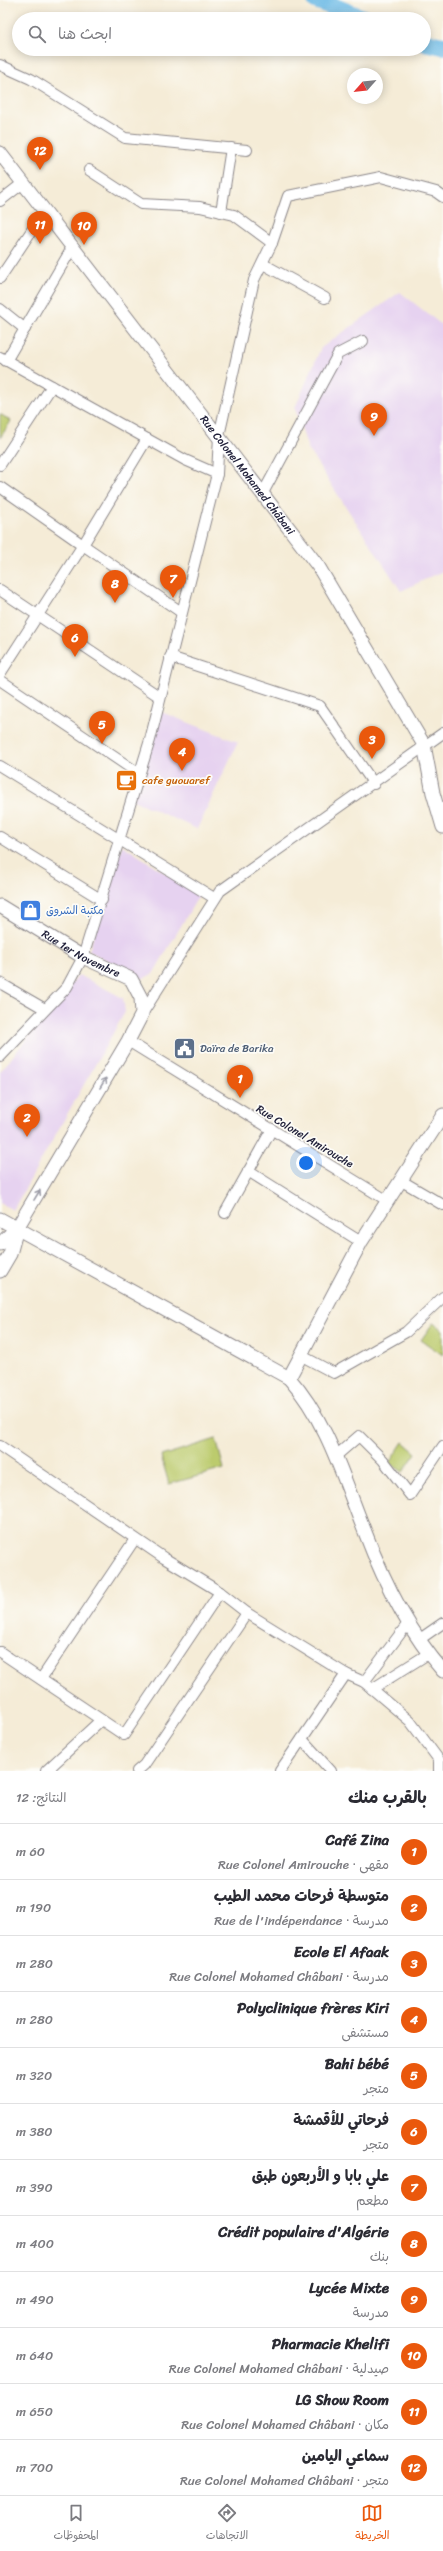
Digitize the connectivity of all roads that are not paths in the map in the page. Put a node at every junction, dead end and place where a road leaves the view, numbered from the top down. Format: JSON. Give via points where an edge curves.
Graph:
{"nodes":[{"id":1,"x":0,"y":65,"type":"edge"},
{"id":2,"x":231,"y":148,"type":"junction"},
{"id":3,"x":247,"y":150,"type":"dead end"},
{"id":4,"x":0,"y":152,"type":"edge"},
{"id":5,"x":89,"y":170,"type":"dead end"},
{"id":6,"x":23,"y":184,"type":"junction"},
{"id":7,"x":443,"y":197,"type":"edge"},
{"id":8,"x":0,"y":201,"type":"edge"},
{"id":9,"x":44,"y":212,"type":"junction"},
{"id":10,"x":221,"y":212,"type":"junction"},
{"id":11,"x":272,"y":243,"type":"junction"},
{"id":12,"x":72,"y":248,"type":"junction"},
{"id":13,"x":263,"y":264,"type":"junction"},
{"id":14,"x":2,"y":273,"type":"edge"},
{"id":15,"x":325,"y":298,"type":"dead end"},
{"id":16,"x":0,"y":309,"type":"edge"},
{"id":17,"x":25,"y":329,"type":"junction"},
{"id":18,"x":363,"y":341,"type":"dead end"},
{"id":19,"x":3,"y":359,"type":"edge"},
{"id":20,"x":52,"y":386,"type":"junction"},
{"id":21,"x":219,"y":436,"type":"junction"},
{"id":22,"x":147,"y":439,"type":"junction"},
{"id":23,"x":0,"y":465,"type":"edge"},
{"id":24,"x":217,"y":474,"type":"junction"},
{"id":25,"x":0,"y":487,"type":"edge"},
{"id":26,"x":263,"y":493,"type":"junction"},
{"id":27,"x":83,"y":545,"type":"junction"},
{"id":28,"x":0,"y":590,"type":"edge"},
{"id":29,"x":181,"y":612,"type":"junction"},
{"id":30,"x":37,"y":614,"type":"junction"},
{"id":31,"x":170,"y":657,"type":"junction"},
{"id":32,"x":0,"y":674,"type":"edge"},
{"id":33,"x":0,"y":680,"type":"edge"},
{"id":34,"x":160,"y":697,"type":"junction"},
{"id":35,"x":443,"y":734,"type":"edge"},
{"id":36,"x":424,"y":745,"type":"junction"},
{"id":37,"x":0,"y":766,"type":"edge"},
{"id":38,"x":138,"y":773,"type":"junction"},
{"id":39,"x":374,"y":784,"type":"junction"},
{"id":40,"x":443,"y":826,"type":"edge"},
{"id":41,"x":0,"y":837,"type":"edge"},
{"id":42,"x":119,"y":839,"type":"junction"},
{"id":43,"x":214,"y":898,"type":"junction"},
{"id":44,"x":102,"y":900,"type":"junction"},
{"id":45,"x":0,"y":906,"type":"edge"},
{"id":46,"x":83,"y":957,"type":"junction"},
{"id":47,"x":0,"y":983,"type":"edge"},
{"id":48,"x":46,"y":1009,"type":"junction"},
{"id":49,"x":142,"y":1014,"type":"junction"},
{"id":50,"x":128,"y":1041,"type":"junction"},
{"id":51,"x":2,"y":1050,"type":"edge"},
{"id":52,"x":443,"y":1115,"type":"edge"},
{"id":53,"x":272,"y":1129,"type":"junction"},
{"id":54,"x":248,"y":1171,"type":"junction"},
{"id":55,"x":400,"y":1180,"type":"junction"},
{"id":56,"x":388,"y":1201,"type":"junction"},
{"id":57,"x":443,"y":1204,"type":"edge"},
{"id":58,"x":225,"y":1213,"type":"dead end"},
{"id":59,"x":0,"y":1219,"type":"edge"},
{"id":60,"x":17,"y":1228,"type":"junction"},
{"id":61,"x":361,"y":1242,"type":"junction"},
{"id":62,"x":0,"y":1244,"type":"edge"},
{"id":63,"x":0,"y":1272,"type":"edge"},
{"id":64,"x":443,"y":1297,"type":"edge"},
{"id":65,"x":302,"y":1356,"type":"junction"},
{"id":66,"x":289,"y":1378,"type":"junction"},
{"id":67,"x":0,"y":1446,"type":"edge"},
{"id":68,"x":443,"y":1446,"type":"edge"},
{"id":69,"x":337,"y":1456,"type":"junction"},
{"id":70,"x":136,"y":1539,"type":"junction"},
{"id":71,"x":220,"y":1592,"type":"junction"},
{"id":72,"x":247,"y":1613,"type":"junction"},
{"id":73,"x":408,"y":1622,"type":"junction"},
{"id":74,"x":443,"y":1623,"type":"edge"},
{"id":75,"x":420,"y":1639,"type":"junction"},
{"id":76,"x":0,"y":1652,"type":"edge"},
{"id":77,"x":428,"y":1654,"type":"junction"},
{"id":78,"x":443,"y":1671,"type":"edge"},
{"id":79,"x":346,"y":1674,"type":"junction"},
{"id":80,"x":41,"y":1679,"type":"junction"},
{"id":81,"x":368,"y":1686,"type":"junction"},
{"id":82,"x":101,"y":1720,"type":"junction"},
{"id":83,"x":302,"y":1739,"type":"junction"},
{"id":84,"x":46,"y":1771,"type":"edge"},
{"id":85,"x":137,"y":1771,"type":"edge"},
{"id":86,"x":280,"y":1771,"type":"edge"},
{"id":87,"x":331,"y":1771,"type":"edge"},
{"id":88,"x":439,"y":1771,"type":"edge"}],
"edges":[{"from":1,"to":2,"type":"street","via":[[31,79],[125,138]]},
{"from":2,"to":3,"type":"street"},
{"from":2,"to":10,"type":"street"},
{"from":4,"to":6,"type":"main road","name":"Rue Colonel Mohamed Châbani"},
{"from":5,"to":10,"type":"street","via":[[141,204],[200,207]]},
{"from":6,"to":8,"type":"street"},
{"from":6,"to":9,"type":"main road","name":"Rue Colonel Mohamed Châbani"},
{"from":7,"to":11,"type":"street","via":[[436,192],[381,176],[288,196]]},
{"from":9,"to":12,"type":"main road","name":"Rue Colonel Mohamed Châbani"},
{"from":9,"to":14,"type":"street"},
{"from":10,"to":11,"type":"street","via":[[234,216]]},
{"from":11,"to":13,"type":"street"},
{"from":12,"to":17,"type":"street"},
{"from":12,"to":21,"type":"main road","name":"Rue Colonel Mohamed Châbani"},
{"from":13,"to":15,"type":"street"},
{"from":13,"to":21,"type":"street","via":[[254,280]]},
{"from":16,"to":17,"type":"street"},
{"from":17,"to":19,"type":"street"},
{"from":18,"to":26,"type":"street","via":[[338,354]]},
{"from":19,"to":20,"type":"street"},
{"from":20,"to":22,"type":"street"},
{"from":20,"to":23,"type":"street"},
{"from":21,"to":24,"type":"street"},
{"from":21,"to":26,"type":"main road","name":"Rue Colonel Mohamed Châbani"},
{"from":22,"to":24,"type":"street"},
{"from":22,"to":27,"type":"street"},
{"from":24,"to":29,"type":"street"},
{"from":25,"to":27,"type":"street"},
{"from":26,"to":36,"type":"main road","name":"Rue Colonel Mohamed Châbani","via":[[318,566]]},
{"from":27,"to":29,"type":"street"},
{"from":27,"to":30,"type":"street"},
{"from":28,"to":30,"type":"street"},
{"from":29,"to":31,"type":"street"},
{"from":30,"to":32,"type":"street"},
{"from":30,"to":34,"type":"street"},
{"from":31,"to":34,"type":"street"},
{"from":31,"to":39,"type":"street","via":[[320,706]]},
{"from":33,"to":38,"type":"street"},
{"from":34,"to":38,"type":"street","via":[[150,740]]},
{"from":35,"to":36,"type":"street"},
{"from":36,"to":39,"type":"street"},
{"from":36,"to":40,"type":"main road","name":"Rue Colonel Mohamed Châbani","via":[[433,793]]},
{"from":37,"to":42,"type":"street"},
{"from":38,"to":42,"type":"street"},
{"from":39,"to":43,"type":"street","via":[[232,880]]},
{"from":41,"to":44,"type":"street"},
{"from":42,"to":43,"type":"street"},
{"from":42,"to":44,"type":"street"},
{"from":43,"to":49,"type":"street"},
{"from":44,"to":46,"type":"street"},
{"from":45,"to":46,"type":"main road","name":"Rue 1er Novembre"},
{"from":46,"to":48,"type":"street","via":[[67,987]]},
{"from":46,"to":49,"type":"main road","name":"Rue 1er Novembre","via":[[131,979],[141,998]]},
{"from":47,"to":48,"type":"street"},
{"from":48,"to":51,"type":"street"},
{"from":49,"to":50,"type":"main road"},
{"from":50,"to":53,"type":"street","name":"Rue Colonel Amirouche"},
{"from":60,"to":50,"type":"main road","one_way":true},
{"from":52,"to":55,"type":"main road"},
{"from":53,"to":54,"type":"street"},
{"from":53,"to":56,"type":"street","name":"Rue Colonel Amirouche"},
{"from":54,"to":58,"type":"street"},
{"from":54,"to":61,"type":"street"},
{"from":55,"to":56,"type":"main road"},
{"from":55,"to":57,"type":"street"},
{"from":56,"to":61,"type":"main road"},
{"from":59,"to":60,"type":"main road"},
{"from":60,"to":62,"type":"main road"},
{"from":60,"to":63,"type":"main road","via":[[10,1254]]},
{"from":60,"to":66,"type":"main road"},
{"from":61,"to":65,"type":"main road"},
{"from":64,"to":65,"type":"street","via":[[406,1332],[334,1373]]},
{"from":65,"to":66,"type":"main road"},
{"from":66,"to":69,"type":"main road","via":[[306,1397]]},
{"from":67,"to":70,"type":"street"},
{"from":68,"to":69,"type":"street","via":[[410,1495],[383,1460],[359,1436]]},
{"from":69,"to":73,"type":"main road","via":[[365,1532],[396,1604]]},
{"from":70,"to":71,"type":"street"},
{"from":70,"to":80,"type":"street"},
{"from":71,"to":72,"type":"street"},
{"from":71,"to":82,"type":"street","via":[[124,1735]]},
{"from":72,"to":79,"type":"street"},
{"from":72,"to":85,"type":"street","via":[[144,1765]]},
{"from":73,"to":75,"type":"main road"},
{"from":73,"to":81,"type":"street"},
{"from":74,"to":75,"type":"street"},
{"from":75,"to":77,"type":"main road"},
{"from":76,"to":80,"type":"street"},
{"from":77,"to":78,"type":"main road"},
{"from":77,"to":81,"type":"street"},
{"from":79,"to":81,"type":"street"},
{"from":79,"to":83,"type":"street"},
{"from":80,"to":82,"type":"street"},
{"from":81,"to":88,"type":"street","via":[[410,1721],[439,1760]]},
{"from":82,"to":84,"type":"street"},
{"from":83,"to":86,"type":"street"},
{"from":83,"to":87,"type":"street"}]}
